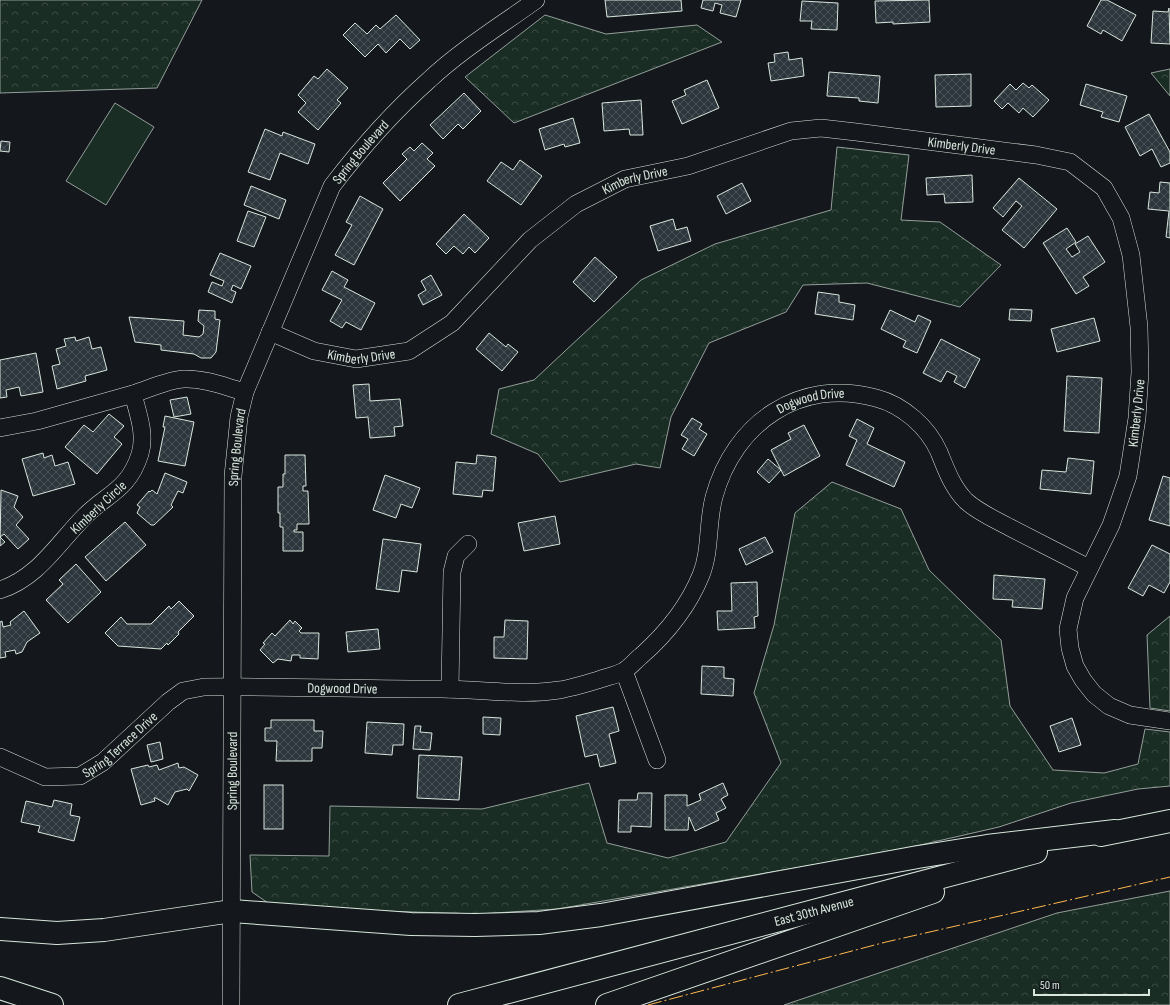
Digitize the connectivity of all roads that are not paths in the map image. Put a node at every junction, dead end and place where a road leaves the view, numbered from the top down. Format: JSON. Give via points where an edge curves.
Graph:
{"nodes":[{"id":1,"x":536,"y":0,"type":"edge"},
{"id":2,"x":270,"y":332,"type":"junction"},
{"id":3,"x":245,"y":392,"type":"junction"},
{"id":4,"x":133,"y":394,"type":"junction"},
{"id":5,"x":0,"y":428,"type":"edge"},
{"id":6,"x":468,"y":544,"type":"dead end"},
{"id":7,"x":1089,"y":568,"type":"junction"},
{"id":8,"x":0,"y":590,"type":"edge"},
{"id":9,"x":624,"y":671,"type":"junction"},
{"id":10,"x":234,"y":687,"type":"junction"},
{"id":11,"x":450,"y":689,"type":"junction"},
{"id":12,"x":1170,"y":721,"type":"edge"},
{"id":13,"x":0,"y":757,"type":"edge"},
{"id":14,"x":657,"y":760,"type":"dead end"},
{"id":15,"x":1170,"y":821,"type":"edge"},
{"id":16,"x":1115,"y":831,"type":"junction"},
{"id":17,"x":1057,"y":846,"type":"junction"},
{"id":18,"x":232,"y":911,"type":"junction"},
{"id":19,"x":0,"y":929,"type":"edge"},
{"id":20,"x":0,"y":988,"type":"edge"},
{"id":21,"x":52,"y":1005,"type":"edge"},
{"id":22,"x":231,"y":1005,"type":"edge"},
{"id":23,"x":459,"y":1005,"type":"edge"},
{"id":24,"x":607,"y":1005,"type":"edge"}],
"edges":[{"from":1,"to":2,"type":"street","name":"Spring Boulevard","via":[[429,79],[379,129],[348,165],[332,186]]},
{"from":2,"to":3,"type":"street","name":"Spring Boulevard"},
{"from":2,"to":7,"type":"street","name":"Kimberly Drive","via":[[314,351],[356,359],[409,351],[452,323],[530,240],[576,204],[625,179],[688,166],[791,131],[822,128],[1036,155],[1070,162],[1104,188],[1121,218],[1131,255],[1139,327],[1137,418],[1128,476],[1111,525]]},
{"from":3,"to":4,"type":"street","via":[[206,381],[184,379]]},
{"from":3,"to":10,"type":"street","name":"Spring Boulevard","via":[[239,417],[233,476]]},
{"from":4,"to":5,"type":"street","via":[[37,421]]},
{"from":4,"to":8,"type":"street","name":"Kimberly Circle","via":[[143,437],[137,460],[122,486],[83,517],[44,561],[16,585]]},
{"from":6,"to":11,"type":"street","via":[[456,556],[452,572]]},
{"from":7,"to":9,"type":"street","name":"Dogwood Drive","via":[[975,509],[955,489],[938,449],[928,433],[905,411],[866,395],[827,392],[775,410],[750,430],[734,450],[721,473],[712,500],[708,548],[701,574],[689,599],[676,620],[658,640]]},
{"from":7,"to":12,"type":"street","name":"Kimberly Drive","via":[[1075,598],[1068,629],[1075,666],[1094,694],[1109,706],[1130,715]]},
{"from":9,"to":11,"type":"street","name":"Dogwood Drive","via":[[560,690],[529,692]]},
{"from":9,"to":14,"type":"street"},
{"from":10,"to":11,"type":"street","name":"Dogwood Drive"},
{"from":10,"to":13,"type":"street","name":"Spring Terrace Drive","via":[[204,687],[184,691],[168,702],[102,762],[80,776],[45,777]]},
{"from":10,"to":18,"type":"street","name":"Spring Boulevard"},
{"from":15,"to":16,"type":"main road","name":"East 30th Avenue"},
{"from":16,"to":17,"type":"main road","name":"East 30th Avenue"},
{"from":16,"to":18,"type":"main road","via":[[918,857],[601,915],[539,923],[475,926],[411,924]]},
{"from":17,"to":23,"type":"main road","name":"East 30th Avenue"},
{"from":17,"to":24,"type":"main road","via":[[946,888]]},
{"from":18,"to":19,"type":"main road","via":[[104,930],[57,933]]},
{"from":18,"to":22,"type":"street","name":"Spring Boulevard"},
{"from":20,"to":21,"type":"main road"}]}
